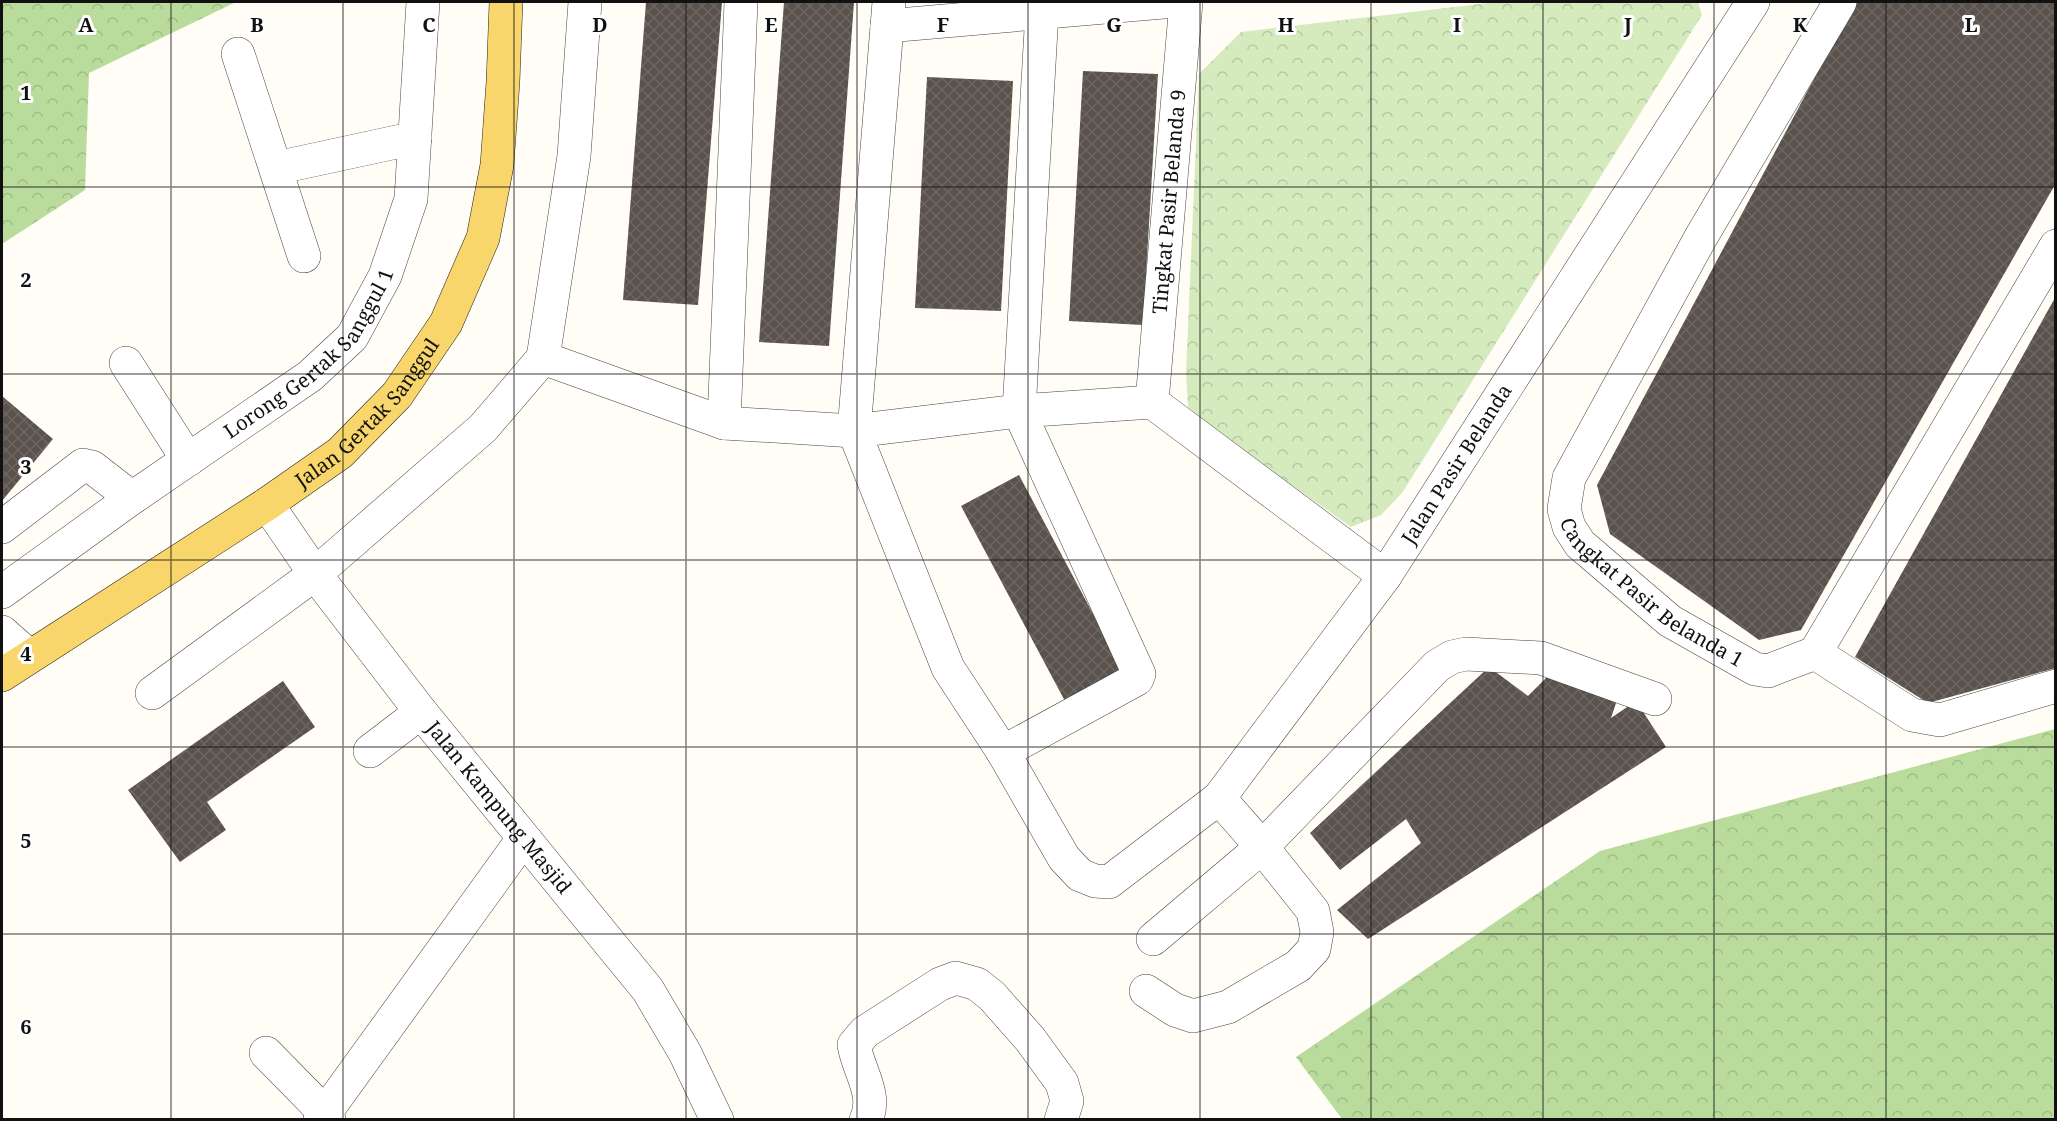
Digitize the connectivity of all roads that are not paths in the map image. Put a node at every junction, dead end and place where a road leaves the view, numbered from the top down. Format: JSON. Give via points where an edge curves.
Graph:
{"nodes":[{"id":1,"x":423,"y":2,"type":"edge"},
{"id":2,"x":506,"y":2,"type":"edge"},
{"id":3,"x":585,"y":2,"type":"edge"},
{"id":4,"x":741,"y":2,"type":"edge"},
{"id":5,"x":1162,"y":2,"type":"edge"},
{"id":6,"x":1186,"y":2,"type":"edge"},
{"id":7,"x":1753,"y":2,"type":"edge"},
{"id":8,"x":1840,"y":2,"type":"edge"},
{"id":9,"x":1042,"y":12,"type":"junction"},
{"id":10,"x":888,"y":14,"type":"edge"},
{"id":11,"x":238,"y":54,"type":"dead end"},
{"id":12,"x":415,"y":138,"type":"junction"},
{"id":13,"x":276,"y":168,"type":"junction"},
{"id":14,"x":2055,"y":246,"type":"edge"},
{"id":15,"x":304,"y":256,"type":"dead end"},
{"id":16,"x":543,"y":358,"type":"junction"},
{"id":17,"x":126,"y":363,"type":"dead end"},
{"id":18,"x":1152,"y":402,"type":"junction"},
{"id":19,"x":1019,"y":411,"type":"junction"},
{"id":20,"x":724,"y":423,"type":"junction"},
{"id":21,"x":854,"y":431,"type":"junction"},
{"id":22,"x":188,"y":460,"type":"junction"},
{"id":23,"x":132,"y":498,"type":"junction"},
{"id":24,"x":267,"y":504,"type":"junction"},
{"id":25,"x":2,"y":527,"type":"edge"},
{"id":26,"x":315,"y":574,"type":"junction"},
{"id":27,"x":1385,"y":576,"type":"junction"},
{"id":28,"x":2,"y":592,"type":"edge"},
{"id":29,"x":2,"y":632,"type":"edge"},
{"id":30,"x":1815,"y":653,"type":"junction"},
{"id":31,"x":28,"y":656,"type":"junction"},
{"id":32,"x":2,"y":675,"type":"edge"},
{"id":33,"x":2055,"y":686,"type":"edge"},
{"id":34,"x":152,"y":693,"type":"dead end"},
{"id":35,"x":1654,"y":699,"type":"dead end"},
{"id":36,"x":421,"y":712,"type":"junction"},
{"id":37,"x":370,"y":751,"type":"dead end"},
{"id":38,"x":1004,"y":752,"type":"junction"},
{"id":39,"x":1219,"y":798,"type":"junction"},
{"id":40,"x":523,"y":839,"type":"junction"},
{"id":41,"x":1262,"y":847,"type":"junction"},
{"id":42,"x":1153,"y":939,"type":"dead end"},
{"id":43,"x":1146,"y":991,"type":"dead end"},
{"id":44,"x":267,"y":1053,"type":"dead end"},
{"id":45,"x":324,"y":1117,"type":"edge"},
{"id":46,"x":717,"y":1119,"type":"edge"},
{"id":47,"x":866,"y":1119,"type":"edge"},
{"id":48,"x":1061,"y":1119,"type":"edge"}],
"edges":[{"from":1,"to":12,"type":"street","name":"Lorong Gertak Sanggul 1"},
{"from":2,"to":24,"type":"main road","name":"Jalan Gertak Sanggul","via":[[497,165],[483,238],[446,323],[397,395],[340,453]]},
{"from":3,"to":16,"type":"street","via":[[574,156]]},
{"from":4,"to":20,"type":"street"},
{"from":5,"to":9,"type":"street"},
{"from":6,"to":18,"type":"street","name":"Tingkat Pasir Belanda 9"},
{"from":7,"to":27,"type":"street","name":"Jalan Pasir Belanda"},
{"from":8,"to":30,"type":"street","name":"Cangkat Pasir Belanda 1","via":[[1701,237],[1569,478],[1564,509],[1580,544],[1670,621],[1689,632],[1755,669],[1768,670]]},
{"from":9,"to":10,"type":"street"},
{"from":9,"to":19,"type":"street"},
{"from":10,"to":21,"type":"street"},
{"from":11,"to":13,"type":"street"},
{"from":12,"to":13,"type":"street"},
{"from":12,"to":22,"type":"street","name":"Lorong Gertak Sanggul 1","via":[[411,199],[385,276],[352,337],[310,376]]},
{"from":13,"to":15,"type":"street"},
{"from":14,"to":30,"type":"street"},
{"from":16,"to":20,"type":"street"},
{"from":16,"to":26,"type":"street","via":[[483,428]]},
{"from":17,"to":22,"type":"street"},
{"from":18,"to":19,"type":"street"},
{"from":18,"to":27,"type":"street"},
{"from":19,"to":21,"type":"street"},
{"from":19,"to":38,"type":"street","via":[[1139,674],[1137,679]]},
{"from":20,"to":21,"type":"street"},
{"from":21,"to":38,"type":"street","via":[[948,668]]},
{"from":22,"to":23,"type":"street","name":"Lorong Gertak Sanggul 1"},
{"from":23,"to":25,"type":"street","via":[[92,466],[83,465]]},
{"from":23,"to":28,"type":"street","name":"Lorong Gertak Sanggul 1"},
{"from":24,"to":26,"type":"street","name":"Jalan Kampung Masjid"},
{"from":24,"to":31,"type":"main road","name":"Jalan Gertak Sanggul"},
{"from":26,"to":34,"type":"street"},
{"from":26,"to":36,"type":"street","name":"Jalan Kampung Masjid"},
{"from":27,"to":39,"type":"street","name":"Jalan Pasir Belanda"},
{"from":29,"to":31,"type":"street"},
{"from":30,"to":33,"type":"street","via":[[1912,715],[1940,720]]},
{"from":31,"to":32,"type":"main road","name":"Jalan Gertak Sanggul"},
{"from":35,"to":41,"type":"street","via":[[1540,658],[1466,654],[1452,657],[1437,666]]},
{"from":36,"to":37,"type":"street"},
{"from":36,"to":40,"type":"street","name":"Jalan Kampung Masjid"},
{"from":38,"to":39,"type":"street","name":"Jalan Pasir Belanda","via":[[1064,858],[1080,875],[1095,881],[1109,882]]},
{"from":39,"to":41,"type":"street"},
{"from":40,"to":45,"type":"street"},
{"from":40,"to":46,"type":"street","name":"Jalan Kampung Masjid","via":[[648,990]]},
{"from":41,"to":42,"type":"street"},
{"from":41,"to":43,"type":"street","via":[[1313,911],[1317,932],[1314,949],[1298,966],[1228,1007],[1193,1016],[1175,1010]]},
{"from":44,"to":45,"type":"street"},
{"from":47,"to":48,"type":"street","via":[[870,1095],[854,1045],[884,1020],[956,978],[977,984],[992,996],[1030,1039],[1062,1083],[1067,1101]]}]}
